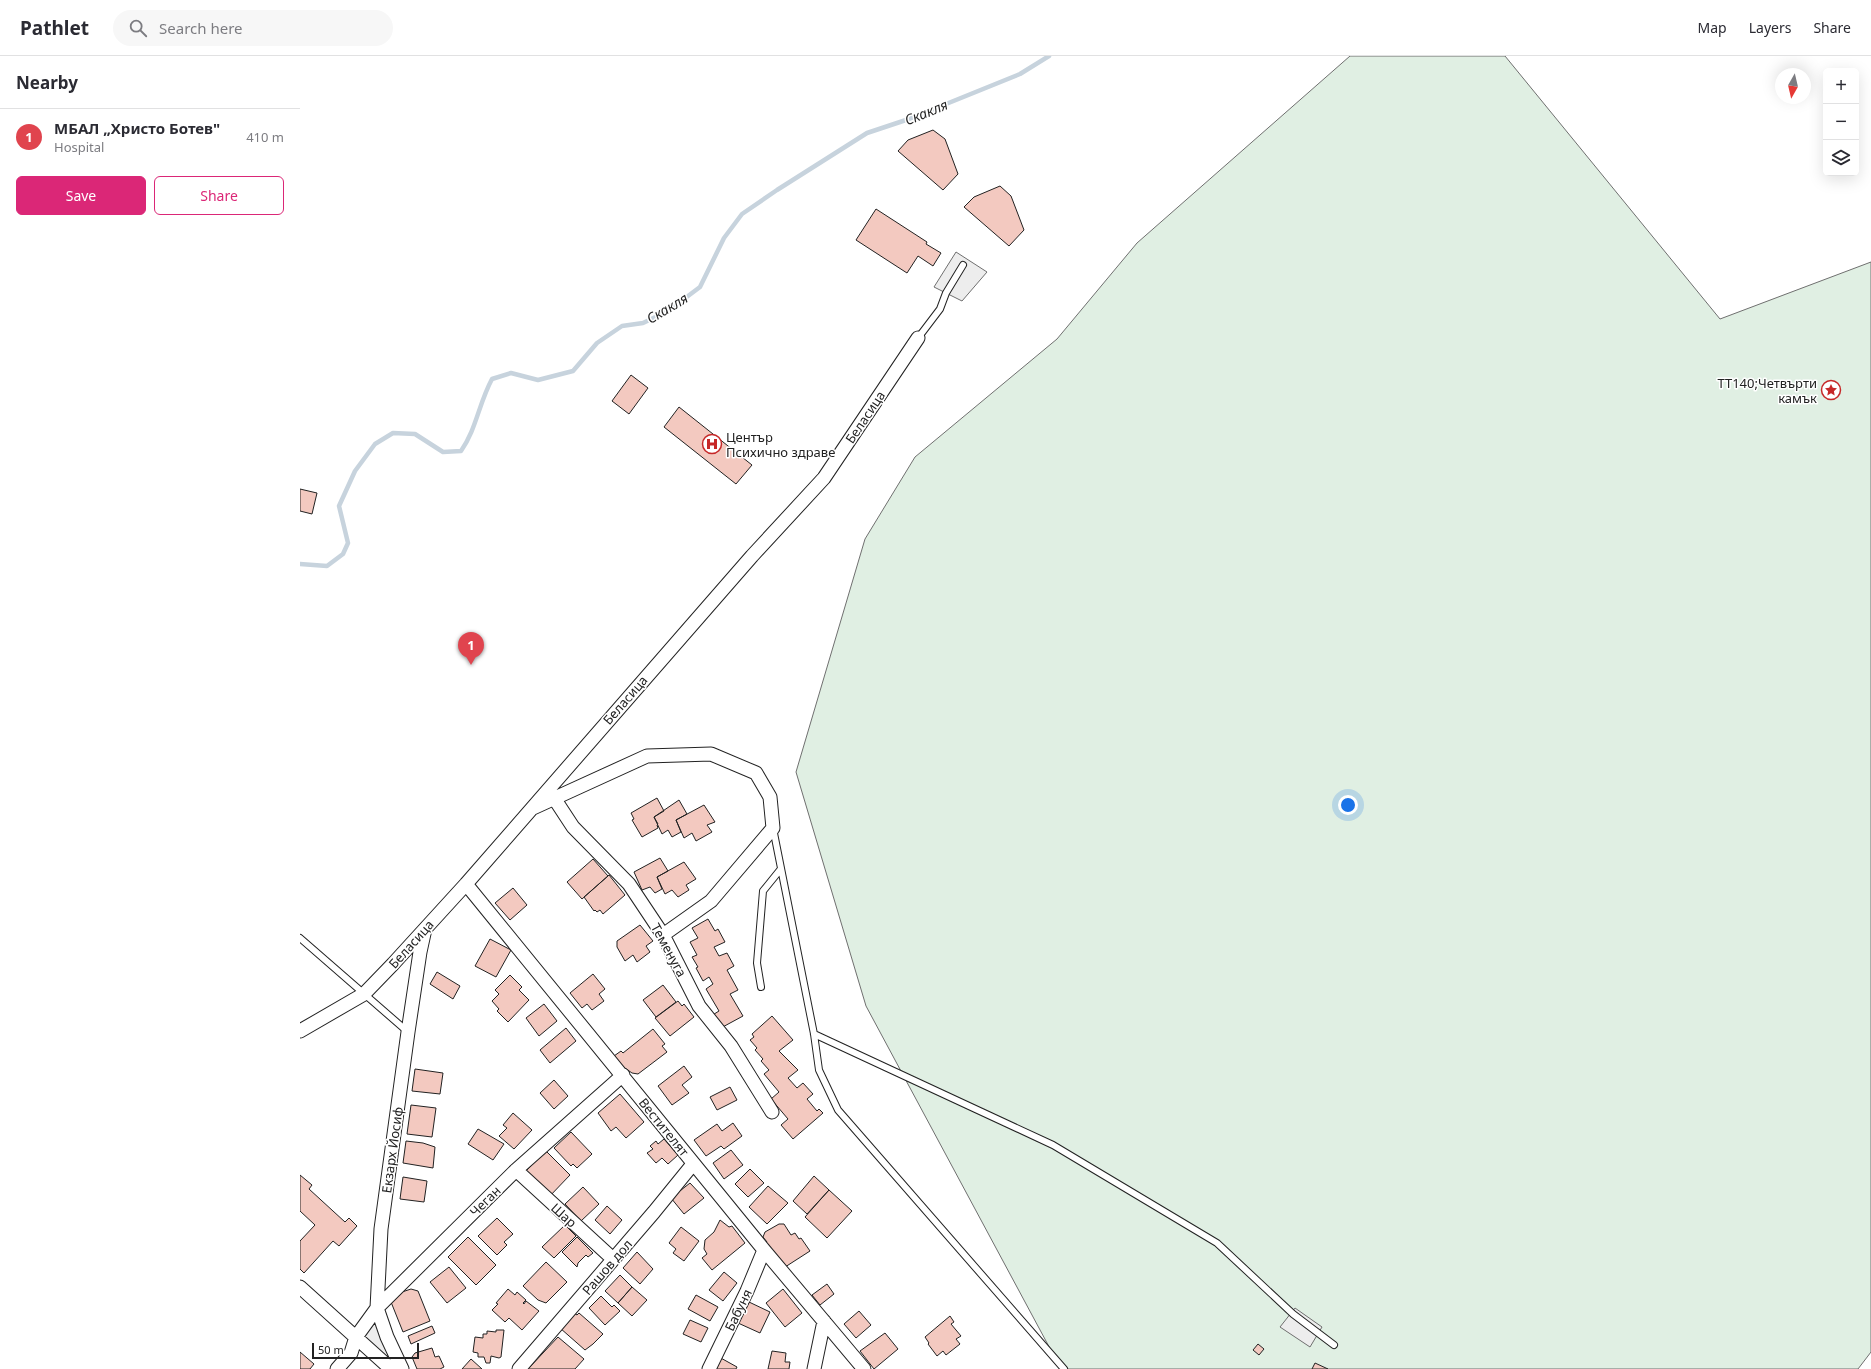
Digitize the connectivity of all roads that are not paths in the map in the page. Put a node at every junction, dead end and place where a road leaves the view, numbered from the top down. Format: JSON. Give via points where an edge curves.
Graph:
{"nodes":[{"id":1,"x":963,"y":264,"type":"dead end"},
{"id":2,"x":918,"y":338,"type":"joint"},
{"id":3,"x":554,"y":798,"type":"junction"},
{"id":4,"x":528,"y":811,"type":"junction"},
{"id":5,"x":773,"y":828,"type":"junction"},
{"id":6,"x":780,"y":870,"type":"junction"},
{"id":7,"x":466,"y":884,"type":"junction"},
{"id":8,"x":426,"y":928,"type":"junction"},
{"id":9,"x":663,"y":935,"type":"junction"},
{"id":10,"x":300,"y":938,"type":"edge"},
{"id":11,"x":761,"y":987,"type":"dead end"},
{"id":12,"x":364,"y":994,"type":"junction"},
{"id":13,"x":300,"y":1031,"type":"edge"},
{"id":14,"x":408,"y":1032,"type":"junction"},
{"id":15,"x":814,"y":1034,"type":"junction"},
{"id":16,"x":622,"y":1075,"type":"junction"},
{"id":17,"x":772,"y":1112,"type":"dead end"},
{"id":18,"x":693,"y":1164,"type":"junction"},
{"id":19,"x":516,"y":1170,"type":"junction"},
{"id":20,"x":764,"y":1250,"type":"junction"},
{"id":21,"x":613,"y":1259,"type":"junction"},
{"id":22,"x":300,"y":1287,"type":"edge"},
{"id":23,"x":377,"y":1308,"type":"junction"},
{"id":24,"x":824,"y":1321,"type":"junction"},
{"id":25,"x":356,"y":1337,"type":"junction"},
{"id":26,"x":1334,"y":1345,"type":"dead end"},
{"id":27,"x":337,"y":1369,"type":"edge"},
{"id":28,"x":391,"y":1369,"type":"edge"},
{"id":29,"x":402,"y":1369,"type":"edge"},
{"id":30,"x":519,"y":1369,"type":"edge"},
{"id":31,"x":709,"y":1369,"type":"edge"},
{"id":32,"x":814,"y":1369,"type":"edge"},
{"id":33,"x":864,"y":1369,"type":"edge"},
{"id":34,"x":1064,"y":1369,"type":"edge"}],
"edges":[{"from":1,"to":2,"type":"lane","via":[[940,309]]},
{"from":2,"to":4,"type":"street","name":"Беласица","via":[[824,478]]},
{"from":3,"to":4,"type":"street"},
{"from":3,"to":5,"type":"street","via":[[647,756],[710,754],[756,773],[770,797]]},
{"from":3,"to":9,"type":"street","name":"Теменуга","via":[[574,827],[629,884]]},
{"from":4,"to":7,"type":"street","name":"Беласица"},
{"from":5,"to":6,"type":"lane"},
{"from":5,"to":9,"type":"street","via":[[711,901]]},
{"from":6,"to":11,"type":"lane","via":[[764,891],[757,963]]},
{"from":6,"to":15,"type":"lane"},
{"from":7,"to":8,"type":"street","name":"Беласица"},
{"from":7,"to":16,"type":"street","name":"Вестителят"},
{"from":8,"to":12,"type":"street","name":"Беласица"},
{"from":8,"to":14,"type":"street","name":"Екзарх Йосиф"},
{"from":9,"to":17,"type":"street","name":"Теменуга","via":[[699,1006],[731,1046]]},
{"from":10,"to":12,"type":"lane"},
{"from":12,"to":13,"type":"street","name":"Беласица"},
{"from":12,"to":14,"type":"lane"},
{"from":14,"to":23,"type":"street","name":"Екзарх Йосиф","via":[[381,1229]]},
{"from":15,"to":26,"type":"lane","via":[[1053,1145],[1217,1243],[1293,1314]]},
{"from":15,"to":34,"type":"lane","via":[[819,1070],[838,1110]]},
{"from":16,"to":18,"type":"street","name":"Вестителят"},
{"from":16,"to":19,"type":"street","name":"Чеган"},
{"from":18,"to":20,"type":"street","name":"Вестителят"},
{"from":18,"to":21,"type":"street","name":"Рашов дол"},
{"from":19,"to":21,"type":"street","name":"Шар"},
{"from":19,"to":23,"type":"street","name":"Чеган"},
{"from":20,"to":24,"type":"street","name":"Вестителят"},
{"from":20,"to":31,"type":"street","name":"Бабуня","via":[[740,1307]]},
{"from":21,"to":30,"type":"street","name":"Рашов дол"},
{"from":22,"to":25,"type":"street"},
{"from":23,"to":25,"type":"street","name":"Чеган"},
{"from":23,"to":29,"type":"street","name":"Екзарх Йосиф"},
{"from":24,"to":32,"type":"street"},
{"from":24,"to":33,"type":"street","name":"Вестителят"},
{"from":25,"to":27,"type":"street","name":"Чеган","via":[[351,1353]]},
{"from":25,"to":28,"type":"street"}]}
